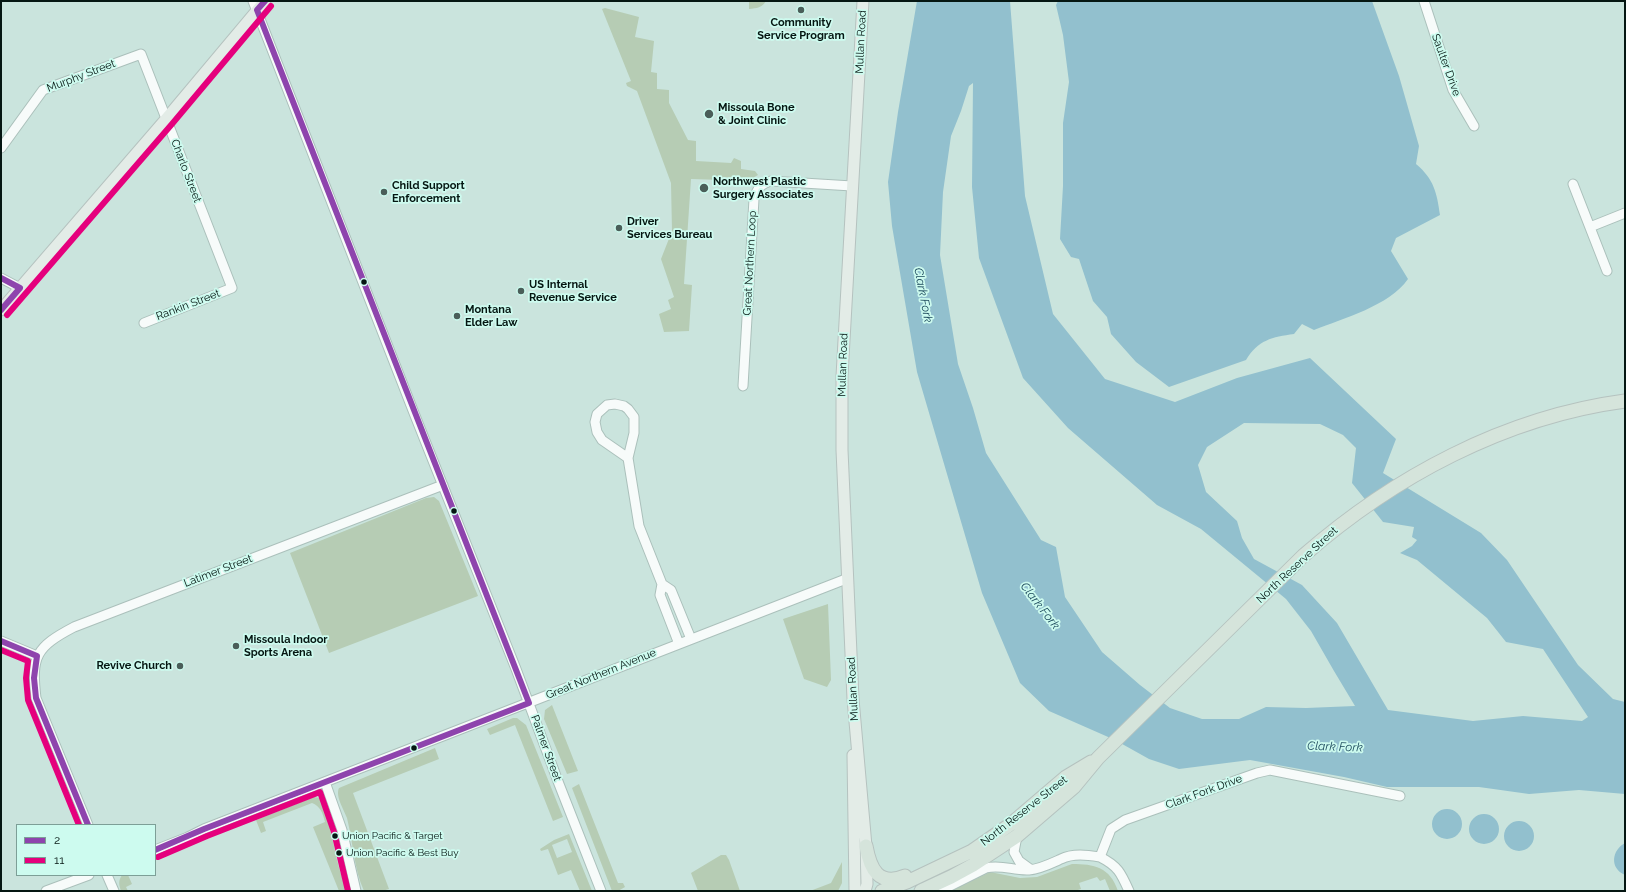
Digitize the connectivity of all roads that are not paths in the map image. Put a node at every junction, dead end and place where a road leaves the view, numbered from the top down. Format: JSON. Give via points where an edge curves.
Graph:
{"nodes":[{"id":1,"x":265,"y":1,"type":"edge"},
{"id":2,"x":863,"y":1,"type":"edge"},
{"id":3,"x":1424,"y":1,"type":"edge"},
{"id":4,"x":255,"y":6,"type":"edge"},
{"id":5,"x":141,"y":54,"type":"joint"},
{"id":6,"x":166,"y":119,"type":"junction"},
{"id":7,"x":1474,"y":126,"type":"dead end"},
{"id":8,"x":1,"y":148,"type":"edge"},
{"id":9,"x":1573,"y":184,"type":"dead end"},
{"id":10,"x":852,"y":186,"type":"junction"},
{"id":11,"x":1625,"y":214,"type":"edge"},
{"id":12,"x":1590,"y":227,"type":"junction"},
{"id":13,"x":1607,"y":271,"type":"dead end"},
{"id":14,"x":1,"y":278,"type":"edge"},
{"id":15,"x":20,"y":288,"type":"junction"},
{"id":16,"x":232,"y":288,"type":"joint"},
{"id":17,"x":1,"y":310,"type":"edge"},
{"id":18,"x":144,"y":323,"type":"dead end"},
{"id":19,"x":743,"y":386,"type":"dead end"},
{"id":20,"x":1625,"y":401,"type":"edge"},
{"id":21,"x":628,"y":458,"type":"junction"},
{"id":22,"x":443,"y":485,"type":"junction"},
{"id":23,"x":846,"y":579,"type":"junction"},
{"id":24,"x":662,"y":584,"type":"junction"},
{"id":25,"x":691,"y":639,"type":"junction"},
{"id":26,"x":1,"y":641,"type":"edge"},
{"id":27,"x":679,"y":644,"type":"junction"},
{"id":28,"x":37,"y":656,"type":"junction"},
{"id":29,"x":529,"y":703,"type":"junction"},
{"id":30,"x":855,"y":730,"type":"junction"},
{"id":31,"x":1098,"y":758,"type":"junction"},
{"id":32,"x":325,"y":782,"type":"junction"},
{"id":33,"x":1400,"y":796,"type":"dead end"},
{"id":34,"x":88,"y":824,"type":"edge"},
{"id":35,"x":1017,"y":836,"type":"junction"},
{"id":36,"x":866,"y":846,"type":"junction"},
{"id":37,"x":156,"y":850,"type":"edge"},
{"id":38,"x":972,"y":851,"type":"junction"},
{"id":39,"x":1100,"y":857,"type":"junction"},
{"id":40,"x":1032,"y":870,"type":"junction"},
{"id":41,"x":86,"y":876,"type":"edge"},
{"id":42,"x":107,"y":876,"type":"edge"},
{"id":43,"x":46,"y":891,"type":"edge"},
{"id":44,"x":114,"y":891,"type":"edge"},
{"id":45,"x":356,"y":891,"type":"edge"},
{"id":46,"x":601,"y":891,"type":"edge"},
{"id":47,"x":855,"y":891,"type":"edge"},
{"id":48,"x":865,"y":891,"type":"edge"},
{"id":49,"x":882,"y":891,"type":"edge"},
{"id":50,"x":921,"y":891,"type":"edge"},
{"id":51,"x":940,"y":891,"type":"edge"},
{"id":52,"x":1129,"y":891,"type":"edge"}],
"edges":[{"from":1,"to":4,"type":"main road"},
{"from":2,"to":10,"type":"main road","name":"Mullan Road"},
{"from":3,"to":7,"type":"street","name":"Saulter Drive","via":[[1453,90]]},
{"from":4,"to":6,"type":"main road"},
{"from":4,"to":22,"type":"street","name":"Palmer Street"},
{"from":5,"to":6,"type":"street","name":"Charlo Street"},
{"from":5,"to":8,"type":"street","name":"Murphy Street","via":[[43,90]]},
{"from":6,"to":15,"type":"main road"},
{"from":6,"to":16,"type":"street","name":"Charlo Street"},
{"from":9,"to":12,"type":"street"},
{"from":10,"to":19,"type":"street","name":"Great Northern Loop","via":[[771,181],[762,184],[756,191]]},
{"from":10,"to":23,"type":"main road","name":"Mullan Road","via":[[842,376]]},
{"from":11,"to":12,"type":"street"},
{"from":12,"to":13,"type":"street"},
{"from":14,"to":15,"type":"street"},
{"from":15,"to":17,"type":"main road"},
{"from":16,"to":18,"type":"street","name":"Rankin Street"},
{"from":20,"to":31,"type":"highway","name":"North Reserve Street","via":[[1540,420],[1468,447],[1423,470],[1363,508],[1303,556]]},
{"from":21,"to":21,"type":"street","via":[[634,433],[634,417],[624,406],[607,405],[597,414],[597,432],[602,440]]},
{"from":21,"to":24,"type":"street","via":[[639,526]]},
{"from":22,"to":28,"type":"street","name":"Latimer Street","via":[[74,627],[58,635]]},
{"from":22,"to":29,"type":"street","name":"Palmer Street"},
{"from":23,"to":25,"type":"street","name":"Great Northern Avenue"},
{"from":23,"to":30,"type":"main road","name":"Mullan Road"},
{"from":24,"to":25,"type":"street","via":[[671,590]]},
{"from":24,"to":27,"type":"street","via":[[660,595]]},
{"from":25,"to":27,"type":"street","name":"Great Northern Avenue"},
{"from":26,"to":28,"type":"street"},
{"from":27,"to":29,"type":"street","name":"Great Northern Avenue"},
{"from":28,"to":34,"type":"street","via":[[34,678],[36,698]]},
{"from":29,"to":32,"type":"street","name":"Great Northern Avenue"},
{"from":29,"to":46,"type":"street","name":"Palmer Street"},
{"from":30,"to":36,"type":"main road","name":"Mullan Road"},
{"from":30,"to":47,"type":"main road","name":"Mullan Road","via":[[852,802]]},
{"from":31,"to":35,"type":"highway","name":"North Reserve Street","via":[[1074,787]]},
{"from":31,"to":38,"type":"highway","name":"North Reserve Street","via":[[1066,777],[1010,824]]},
{"from":32,"to":37,"type":"street","name":"Great Northern Avenue"},
{"from":32,"to":45,"type":"street","via":[[342,830]]},
{"from":33,"to":39,"type":"street","name":"Clark Fork Drive","via":[[1270,770],[1125,820],[1111,829]]},
{"from":35,"to":40,"type":"street","via":[[1014,852],[1019,861]]},
{"from":35,"to":50,"type":"highway","name":"North Reserve Street","via":[[974,865]]},
{"from":36,"to":38,"type":"highway","via":[[868,860],[875,872],[880,877],[891,880],[954,855]]},
{"from":36,"to":48,"type":"main road","name":"Mullan Road"},
{"from":38,"to":49,"type":"highway","name":"North Reserve Street"},
{"from":39,"to":40,"type":"street","via":[[1071,856]]},
{"from":39,"to":52,"type":"street","via":[[1111,862],[1121,872]]},
{"from":40,"to":51,"type":"street","via":[[998,866],[986,868]]},
{"from":41,"to":43,"type":"street"},
{"from":42,"to":44,"type":"street"}]}
